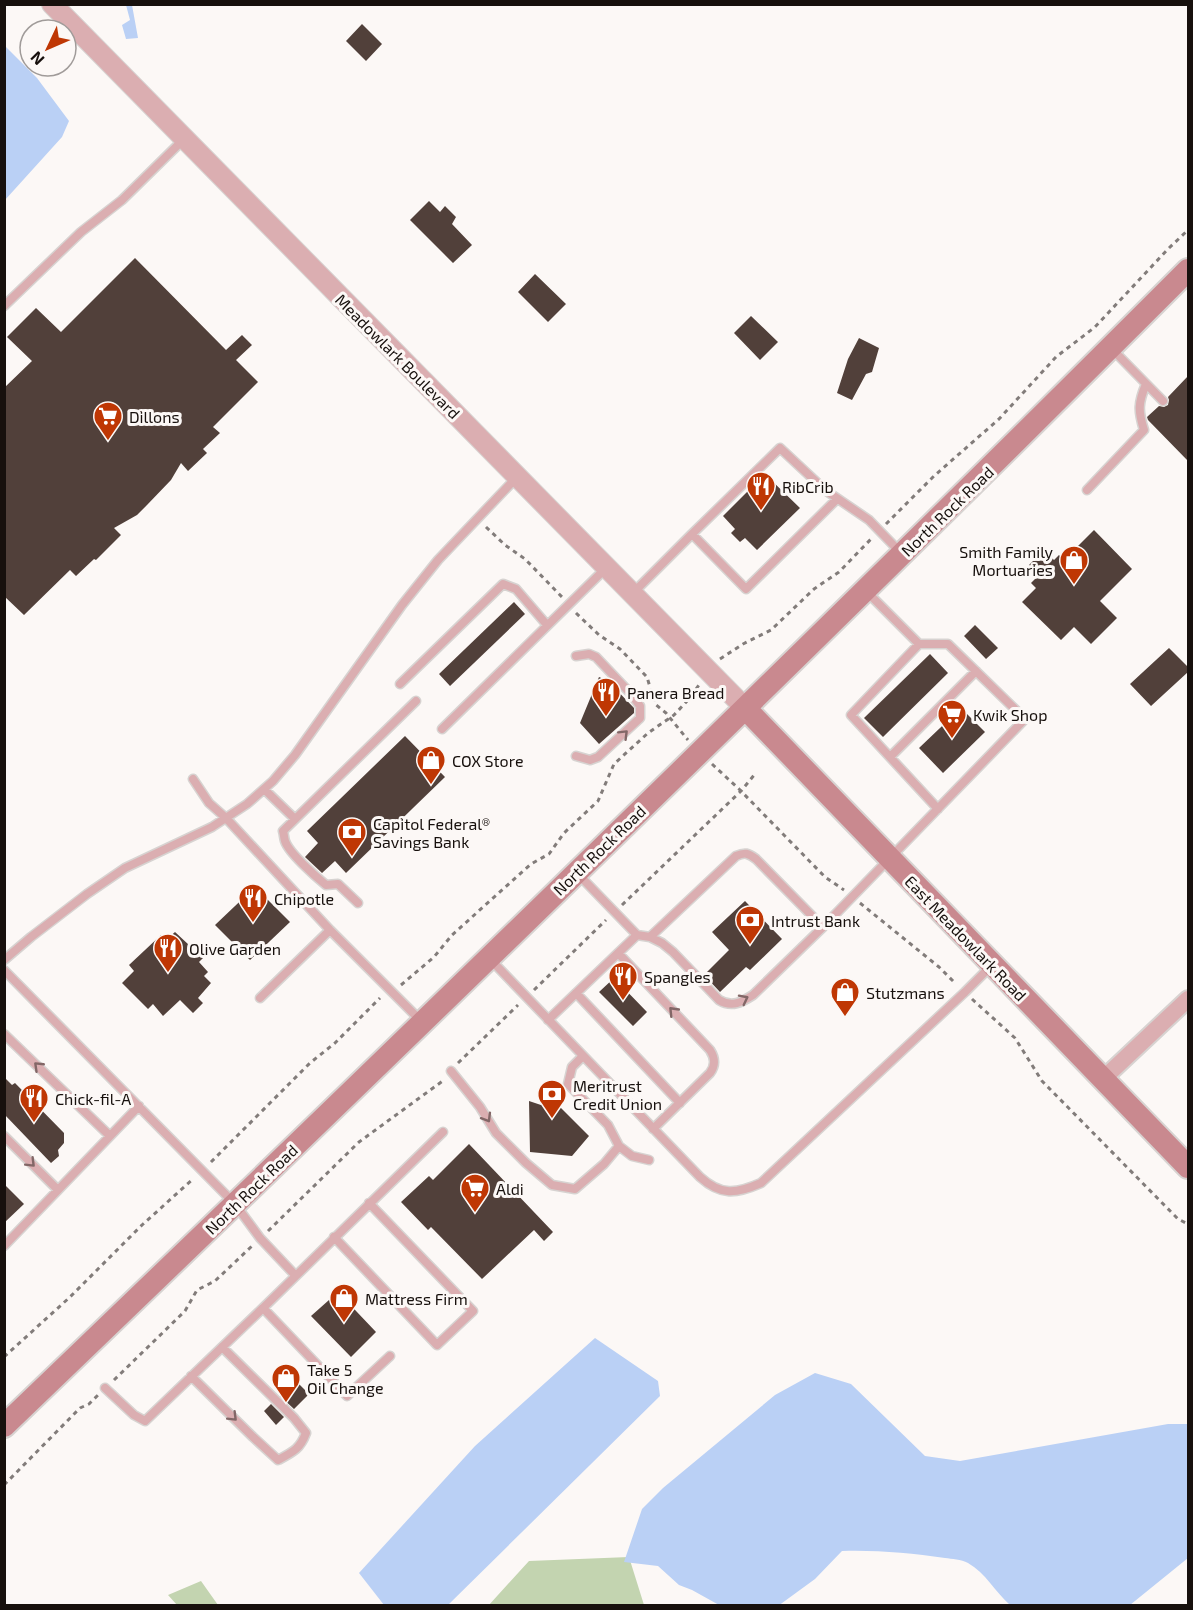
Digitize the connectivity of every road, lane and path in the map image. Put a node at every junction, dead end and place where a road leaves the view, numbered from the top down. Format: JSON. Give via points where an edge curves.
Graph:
{"nodes":[{"id":1,"x":52,"y":4,"type":"edge"},
{"id":2,"x":185,"y":139,"type":"junction"},
{"id":3,"x":1188,"y":230,"type":"edge"},
{"id":4,"x":1188,"y":270,"type":"edge"},
{"id":5,"x":4,"y":306,"type":"edge"},
{"id":6,"x":1111,"y":348,"type":"junction"},
{"id":7,"x":1146,"y":384,"type":"junction"},
{"id":8,"x":1163,"y":401,"type":"dead end"},
{"id":9,"x":517,"y":477,"type":"junction"},
{"id":10,"x":1087,"y":490,"type":"dead end"},
{"id":11,"x":837,"y":499,"type":"junction"},
{"id":12,"x":486,"y":527,"type":"dead end"},
{"id":13,"x":879,"y":531,"type":"junction"},
{"id":14,"x":692,"y":534,"type":"junction"},
{"id":15,"x":902,"y":554,"type":"junction"},
{"id":16,"x":607,"y":568,"type":"junction"},
{"id":17,"x":865,"y":590,"type":"junction"},
{"id":18,"x":632,"y":593,"type":"junction"},
{"id":19,"x":560,"y":594,"type":"dead end"},
{"id":20,"x":574,"y":611,"type":"dead end"},
{"id":21,"x":547,"y":625,"type":"junction"},
{"id":22,"x":919,"y":644,"type":"junction"},
{"id":23,"x":576,"y":656,"type":"dead end"},
{"id":24,"x":720,"y":659,"type":"dead end"},
{"id":25,"x":976,"y":672,"type":"junction"},
{"id":26,"x":400,"y":684,"type":"dead end"},
{"id":27,"x":689,"y":699,"type":"dead end"},
{"id":28,"x":416,"y":701,"type":"dead end"},
{"id":29,"x":745,"y":708,"type":"junction"},
{"id":30,"x":669,"y":718,"type":"junction"},
{"id":31,"x":442,"y":729,"type":"dead end"},
{"id":32,"x":678,"y":730,"type":"dead end"},
{"id":33,"x":576,"y":756,"type":"dead end"},
{"id":34,"x":890,"y":757,"type":"junction"},
{"id":35,"x":755,"y":774,"type":"dead end"},
{"id":36,"x":193,"y":779,"type":"dead end"},
{"id":37,"x":264,"y":789,"type":"junction"},
{"id":38,"x":938,"y":809,"type":"junction"},
{"id":39,"x":226,"y":818,"type":"junction"},
{"id":40,"x":295,"y":819,"type":"junction"},
{"id":41,"x":890,"y":858,"type":"junction"},
{"id":42,"x":576,"y":873,"type":"junction"},
{"id":43,"x":358,"y":903,"type":"dead end"},
{"id":44,"x":615,"y":912,"type":"junction"},
{"id":45,"x":823,"y":927,"type":"junction"},
{"id":46,"x":330,"y":930,"type":"junction"},
{"id":47,"x":637,"y":934,"type":"junction"},
{"id":48,"x":650,"y":937,"type":"junction"},
{"id":49,"x":618,"y":953,"type":"junction"},
{"id":50,"x":489,"y":958,"type":"junction"},
{"id":51,"x":4,"y":960,"type":"edge"},
{"id":52,"x":992,"y":964,"type":"junction"},
{"id":53,"x":4,"y":970,"type":"edge"},
{"id":54,"x":404,"y":983,"type":"dead end"},
{"id":55,"x":576,"y":993,"type":"junction"},
{"id":56,"x":526,"y":997,"type":"junction"},
{"id":57,"x":260,"y":998,"type":"dead end"},
{"id":58,"x":1188,"y":999,"type":"edge"},
{"id":59,"x":373,"y":1005,"type":"dead end"},
{"id":60,"x":548,"y":1020,"type":"junction"},
{"id":61,"x":423,"y":1023,"type":"junction"},
{"id":62,"x":4,"y":1034,"type":"edge"},
{"id":63,"x":583,"y":1056,"type":"junction"},
{"id":64,"x":451,"y":1071,"type":"junction"},
{"id":65,"x":1103,"y":1079,"type":"junction"},
{"id":66,"x":680,"y":1103,"type":"junction"},
{"id":67,"x":139,"y":1106,"type":"junction"},
{"id":68,"x":653,"y":1129,"type":"junction"},
{"id":69,"x":443,"y":1132,"type":"dead end"},
{"id":70,"x":4,"y":1136,"type":"edge"},
{"id":71,"x":110,"y":1136,"type":"junction"},
{"id":72,"x":619,"y":1146,"type":"junction"},
{"id":73,"x":649,"y":1160,"type":"dead end"},
{"id":74,"x":208,"y":1164,"type":"dead end"},
{"id":75,"x":1188,"y":1167,"type":"edge"},
{"id":76,"x":184,"y":1188,"type":"dead end"},
{"id":77,"x":58,"y":1190,"type":"junction"},
{"id":78,"x":369,"y":1203,"type":"junction"},
{"id":79,"x":235,"y":1204,"type":"junction"},
{"id":80,"x":334,"y":1237,"type":"junction"},
{"id":81,"x":260,"y":1238,"type":"junction"},
{"id":82,"x":4,"y":1246,"type":"edge"},
{"id":83,"x":295,"y":1275,"type":"junction"},
{"id":84,"x":263,"y":1308,"type":"junction"},
{"id":85,"x":222,"y":1347,"type":"junction"},
{"id":86,"x":390,"y":1356,"type":"dead end"},
{"id":87,"x":4,"y":1357,"type":"edge"},
{"id":88,"x":191,"y":1376,"type":"junction"},
{"id":89,"x":105,"y":1388,"type":"junction"},
{"id":90,"x":4,"y":1426,"type":"edge"},
{"id":91,"x":4,"y":1485,"type":"edge"}],
"edges":[{"from":1,"to":2,"type":"street","name":"Meadowlark Boulevard"},
{"from":2,"to":5,"type":"lane"},
{"from":2,"to":9,"type":"street","name":"Meadowlark Boulevard"},
{"from":3,"to":13,"type":"path","via":[[1095,327],[1056,357],[999,419]]},
{"from":4,"to":6,"type":"main road","name":"North Rock Road"},
{"from":6,"to":7,"type":"lane"},
{"from":6,"to":15,"type":"main road","name":"North Rock Road"},
{"from":7,"to":8,"type":"lane"},
{"from":7,"to":10,"type":"lane","via":[[1139,414],[1144,430]]},
{"from":9,"to":16,"type":"street","name":"Meadowlark Boulevard"},
{"from":9,"to":37,"type":"lane","via":[[438,560],[295,755]]},
{"from":11,"to":13,"type":"lane"},
{"from":11,"to":14,"type":"lane","via":[[780,448]]},
{"from":11,"to":14,"type":"lane","via":[[746,589]]},
{"from":12,"to":19,"type":"path"},
{"from":13,"to":15,"type":"lane"},
{"from":13,"to":24,"type":"path","via":[[839,572],[814,589],[771,630]]},
{"from":14,"to":18,"type":"lane"},
{"from":15,"to":17,"type":"main road","name":"North Rock Road"},
{"from":16,"to":18,"type":"street","name":"Meadowlark Boulevard"},
{"from":16,"to":21,"type":"lane"},
{"from":17,"to":22,"type":"lane"},
{"from":17,"to":29,"type":"main road","name":"North Rock Road"},
{"from":18,"to":29,"type":"street","name":"Meadowlark Boulevard"},
{"from":20,"to":30,"type":"path","via":[[621,649],[646,676],[654,704]]},
{"from":21,"to":26,"type":"lane","via":[[516,589],[503,584]]},
{"from":21,"to":31,"type":"lane"},
{"from":22,"to":25,"type":"lane","via":[[948,644]]},
{"from":22,"to":34,"type":"lane","via":[[851,715]]},
{"from":33,"to":23,"type":"lane","one_way":true,"via":[[590,760],[598,757],[640,718],[640,706],[596,657]]},
{"from":25,"to":34,"type":"lane"},
{"from":25,"to":38,"type":"lane","via":[[1024,719]]},
{"from":27,"to":30,"type":"path"},
{"from":28,"to":40,"type":"lane"},
{"from":29,"to":41,"type":"main road","name":"East Meadowlark Road"},
{"from":29,"to":42,"type":"main road","name":"North Rock Road"},
{"from":30,"to":32,"type":"path"},
{"from":30,"to":54,"type":"path","via":[[614,765],[598,801],[564,832],[549,854],[531,864]]},
{"from":34,"to":38,"type":"lane"},
{"from":35,"to":44,"type":"path"},
{"from":36,"to":39,"type":"lane","via":[[209,803]]},
{"from":37,"to":39,"type":"lane"},
{"from":37,"to":40,"type":"lane"},
{"from":38,"to":41,"type":"lane"},
{"from":39,"to":46,"type":"lane"},
{"from":39,"to":51,"type":"lane","via":[[125,868]]},
{"from":40,"to":43,"type":"lane","via":[[283,831],[292,852],[326,885],[338,884]]},
{"from":41,"to":45,"type":"lane"},
{"from":41,"to":52,"type":"main road","name":"East Meadowlark Road"},
{"from":42,"to":44,"type":"lane"},
{"from":42,"to":50,"type":"main road","name":"North Rock Road"},
{"from":44,"to":47,"type":"lane"},
{"from":44,"to":56,"type":"path"},
{"from":48,"to":45,"type":"lane","one_way":true,"via":[[673,952],[720,1000],[734,1005],[758,991]]},
{"from":45,"to":48,"type":"lane","via":[[756,860],[743,853]]},
{"from":46,"to":57,"type":"lane"},
{"from":46,"to":61,"type":"lane"},
{"from":47,"to":48,"type":"lane"},
{"from":47,"to":49,"type":"lane"},
{"from":49,"to":55,"type":"lane"},
{"from":66,"to":49,"type":"lane","one_way":true,"via":[[713,1069],[715,1057]]},
{"from":50,"to":56,"type":"lane"},
{"from":50,"to":61,"type":"main road","name":"North Rock Road"},
{"from":52,"to":65,"type":"main road","name":"East Meadowlark Road"},
{"from":52,"to":68,"type":"lane","via":[[761,1182],[745,1190],[728,1192],[709,1185]]},
{"from":53,"to":67,"type":"lane"},
{"from":55,"to":60,"type":"lane"},
{"from":55,"to":66,"type":"lane"},
{"from":56,"to":60,"type":"lane"},
{"from":56,"to":64,"type":"path"},
{"from":58,"to":65,"type":"street"},
{"from":59,"to":74,"type":"path"},
{"from":60,"to":63,"type":"lane"},
{"from":61,"to":79,"type":"main road","name":"North Rock Road"},
{"from":71,"to":62,"type":"lane","one_way":true},
{"from":63,"to":68,"type":"lane"},
{"from":63,"to":72,"type":"lane","via":[[572,1067],[568,1084],[608,1125]]},
{"from":64,"to":72,"type":"lane","one_way":true,"via":[[496,1133],[552,1185],[575,1189]]},
{"from":64,"to":81,"type":"path","via":[[441,1083],[359,1142]]},
{"from":65,"to":75,"type":"main road","name":"East Meadowlark Road"},
{"from":66,"to":68,"type":"lane"},
{"from":67,"to":71,"type":"lane"},
{"from":67,"to":79,"type":"lane"},
{"from":69,"to":78,"type":"lane"},
{"from":70,"to":77,"type":"lane","one_way":true},
{"from":71,"to":77,"type":"lane"},
{"from":72,"to":73,"type":"lane","via":[[632,1156]]},
{"from":76,"to":87,"type":"path"},
{"from":77,"to":82,"type":"lane"},
{"from":78,"to":80,"type":"lane"},
{"from":78,"to":80,"type":"lane","via":[[473,1311],[437,1345]]},
{"from":79,"to":81,"type":"lane"},
{"from":79,"to":90,"type":"main road","name":"North Rock Road"},
{"from":80,"to":83,"type":"lane"},
{"from":81,"to":83,"type":"lane"},
{"from":81,"to":89,"type":"path","via":[[215,1281],[196,1290],[185,1311]]},
{"from":83,"to":84,"type":"lane"},
{"from":84,"to":85,"type":"lane"},
{"from":84,"to":86,"type":"lane","via":[[347,1396]]},
{"from":85,"to":88,"type":"lane"},
{"from":88,"to":85,"type":"lane","one_way":true,"via":[[278,1460],[301,1445],[306,1433],[294,1418]]},
{"from":88,"to":89,"type":"lane","via":[[145,1420]]},
{"from":89,"to":91,"type":"path"}]}
